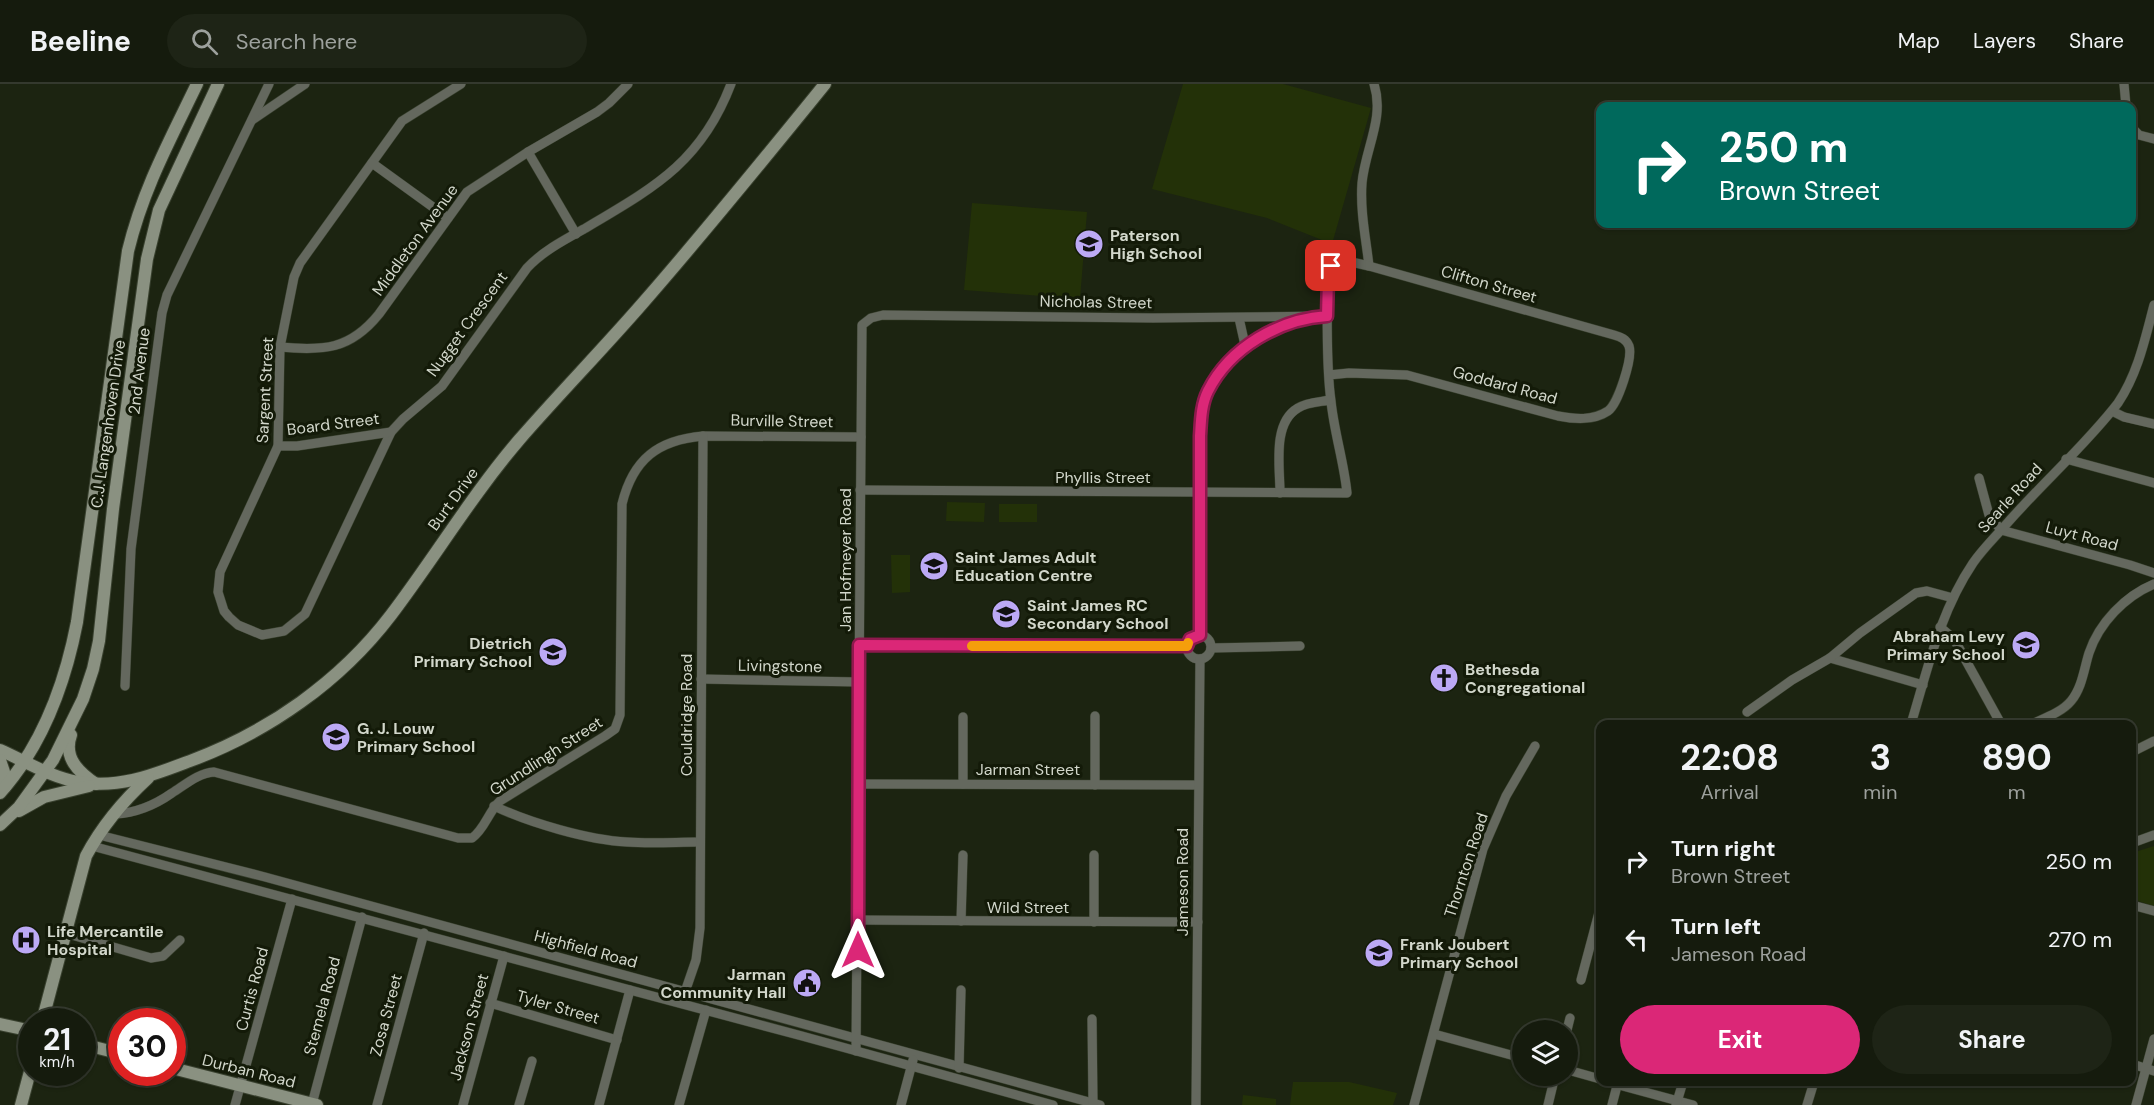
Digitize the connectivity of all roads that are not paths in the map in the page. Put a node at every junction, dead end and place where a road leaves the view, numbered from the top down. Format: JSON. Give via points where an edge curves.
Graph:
{"nodes":[{"id":1,"x":197,"y":84,"type":"edge"},
{"id":2,"x":218,"y":84,"type":"edge"},
{"id":3,"x":269,"y":84,"type":"edge"},
{"id":4,"x":305,"y":84,"type":"edge"},
{"id":5,"x":461,"y":84,"type":"edge"},
{"id":6,"x":627,"y":84,"type":"edge"},
{"id":7,"x":731,"y":84,"type":"edge"},
{"id":8,"x":825,"y":84,"type":"edge"},
{"id":9,"x":1374,"y":84,"type":"edge"},
{"id":10,"x":2124,"y":84,"type":"edge"},
{"id":11,"x":2126,"y":102,"type":"edge"},
{"id":12,"x":252,"y":120,"type":"junction"},
{"id":13,"x":2136,"y":132,"type":"edge"},
{"id":14,"x":2154,"y":139,"type":"edge"},
{"id":15,"x":528,"y":152,"type":"junction"},
{"id":16,"x":372,"y":163,"type":"junction"},
{"id":17,"x":448,"y":218,"type":"junction"},
{"id":18,"x":576,"y":234,"type":"junction"},
{"id":19,"x":1370,"y":266,"type":"junction"},
{"id":20,"x":2154,"y":306,"type":"edge"},
{"id":21,"x":1327,"y":316,"type":"junction"},
{"id":22,"x":1309,"y":317,"type":"junction"},
{"id":23,"x":1239,"y":318,"type":"junction"},
{"id":24,"x":865,"y":322,"type":"joint"},
{"id":25,"x":1245,"y":345,"type":"junction"},
{"id":26,"x":280,"y":347,"type":"junction"},
{"id":27,"x":1630,"y":352,"type":"joint"},
{"id":28,"x":1329,"y":375,"type":"junction"},
{"id":29,"x":1330,"y":400,"type":"junction"},
{"id":30,"x":2112,"y":411,"type":"junction"},
{"id":31,"x":2154,"y":424,"type":"edge"},
{"id":32,"x":392,"y":432,"type":"junction"},
{"id":33,"x":703,"y":436,"type":"junction"},
{"id":34,"x":861,"y":438,"type":"junction"},
{"id":35,"x":278,"y":446,"type":"junction"},
{"id":36,"x":2066,"y":459,"type":"junction"},
{"id":37,"x":1979,"y":478,"type":"dead end"},
{"id":38,"x":2154,"y":483,"type":"edge"},
{"id":39,"x":860,"y":490,"type":"junction"},
{"id":40,"x":1199,"y":493,"type":"junction"},
{"id":41,"x":1280,"y":493,"type":"junction"},
{"id":42,"x":2001,"y":530,"type":"junction"},
{"id":43,"x":2154,"y":573,"type":"edge"},
{"id":44,"x":2154,"y":584,"type":"edge"},
{"id":45,"x":1953,"y":598,"type":"junction"},
{"id":46,"x":1940,"y":627,"type":"junction"},
{"id":47,"x":249,"y":631,"type":"joint"},
{"id":48,"x":1200,"y":635,"type":"junction"},
{"id":49,"x":859,"y":645,"type":"junction"},
{"id":50,"x":1187,"y":646,"type":"junction"},
{"id":51,"x":1300,"y":646,"type":"dead end"},
{"id":52,"x":1211,"y":648,"type":"junction"},
{"id":53,"x":1830,"y":658,"type":"junction"},
{"id":54,"x":1200,"y":659,"type":"junction"},
{"id":55,"x":701,"y":680,"type":"junction"},
{"id":56,"x":859,"y":682,"type":"junction"},
{"id":57,"x":1923,"y":685,"type":"junction"},
{"id":58,"x":125,"y":686,"type":"dead end"},
{"id":59,"x":83,"y":699,"type":"junction"},
{"id":60,"x":1747,"y":712,"type":"dead end"},
{"id":61,"x":1095,"y":716,"type":"dead end"},
{"id":62,"x":963,"y":717,"type":"dead end"},
{"id":63,"x":1912,"y":720,"type":"edge"},
{"id":64,"x":1999,"y":720,"type":"edge"},
{"id":65,"x":2040,"y":720,"type":"edge"},
{"id":66,"x":2154,"y":741,"type":"edge"},
{"id":67,"x":1535,"y":746,"type":"dead end"},
{"id":68,"x":0,"y":750,"type":"edge"},
{"id":69,"x":2136,"y":750,"type":"edge"},
{"id":70,"x":0,"y":760,"type":"edge"},
{"id":71,"x":24,"y":761,"type":"junction"},
{"id":72,"x":46,"y":771,"type":"junction"},
{"id":73,"x":151,"y":776,"type":"junction"},
{"id":74,"x":858,"y":784,"type":"junction"},
{"id":75,"x":963,"y":784,"type":"junction"},
{"id":76,"x":96,"y":785,"type":"junction"},
{"id":77,"x":1095,"y":785,"type":"junction"},
{"id":78,"x":1197,"y":785,"type":"junction"},
{"id":79,"x":2,"y":790,"type":"edge"},
{"id":80,"x":494,"y":806,"type":"junction"},
{"id":81,"x":115,"y":814,"type":"junction"},
{"id":82,"x":1,"y":824,"type":"edge"},
{"id":83,"x":2154,"y":835,"type":"edge"},
{"id":84,"x":95,"y":840,"type":"junction"},
{"id":85,"x":700,"y":842,"type":"junction"},
{"id":86,"x":2136,"y":842,"type":"edge"},
{"id":87,"x":963,"y":855,"type":"dead end"},
{"id":88,"x":1094,"y":855,"type":"dead end"},
{"id":89,"x":292,"y":898,"type":"junction"},
{"id":90,"x":2136,"y":905,"type":"edge"},
{"id":91,"x":2154,"y":910,"type":"edge"},
{"id":92,"x":362,"y":917,"type":"junction"},
{"id":93,"x":1595,"y":919,"type":"edge"},
{"id":94,"x":858,"y":920,"type":"junction"},
{"id":95,"x":961,"y":921,"type":"junction"},
{"id":96,"x":1094,"y":922,"type":"junction"},
{"id":97,"x":1198,"y":922,"type":"junction"},
{"id":98,"x":65,"y":933,"type":"junction"},
{"id":99,"x":423,"y":933,"type":"junction"},
{"id":100,"x":180,"y":940,"type":"dead end"},
{"id":101,"x":504,"y":956,"type":"junction"},
{"id":102,"x":1581,"y":980,"type":"dead end"},
{"id":103,"x":630,"y":990,"type":"junction"},
{"id":104,"x":961,"y":990,"type":"dead end"},
{"id":105,"x":685,"y":992,"type":"junction"},
{"id":106,"x":490,"y":1003,"type":"junction"},
{"id":107,"x":46,"y":1008,"type":"edge"},
{"id":108,"x":706,"y":1010,"type":"junction"},
{"id":109,"x":1092,"y":1019,"type":"dead end"},
{"id":110,"x":0,"y":1024,"type":"edge"},
{"id":111,"x":18,"y":1028,"type":"edge"},
{"id":112,"x":1434,"y":1034,"type":"junction"},
{"id":113,"x":857,"y":1038,"type":"junction"},
{"id":114,"x":2154,"y":1039,"type":"edge"},
{"id":115,"x":617,"y":1040,"type":"junction"},
{"id":116,"x":856,"y":1051,"type":"junction"},
{"id":117,"x":915,"y":1055,"type":"junction"},
{"id":118,"x":1512,"y":1055,"type":"edge"},
{"id":119,"x":532,"y":1061,"type":"dead end"},
{"id":120,"x":912,"y":1066,"type":"junction"},
{"id":121,"x":959,"y":1068,"type":"junction"},
{"id":122,"x":2150,"y":1070,"type":"edge"},
{"id":123,"x":186,"y":1072,"type":"edge"},
{"id":124,"x":1578,"y":1073,"type":"edge"},
{"id":125,"x":1596,"y":1079,"type":"edge"},
{"id":126,"x":26,"y":1086,"type":"edge"},
{"id":127,"x":240,"y":1086,"type":"junction"},
{"id":128,"x":1553,"y":1086,"type":"edge"},
{"id":129,"x":1617,"y":1086,"type":"edge"},
{"id":130,"x":1627,"y":1086,"type":"edge"},
{"id":131,"x":1682,"y":1086,"type":"edge"},
{"id":132,"x":1813,"y":1086,"type":"edge"},
{"id":133,"x":1677,"y":1103,"type":"edge"},
{"id":134,"x":1096,"y":1104,"type":"edge"},
{"id":135,"x":21,"y":1105,"type":"edge"},
{"id":136,"x":235,"y":1105,"type":"edge"},
{"id":137,"x":315,"y":1105,"type":"edge"},
{"id":138,"x":377,"y":1105,"type":"edge"},
{"id":139,"x":463,"y":1105,"type":"edge"},
{"id":140,"x":519,"y":1105,"type":"edge"},
{"id":141,"x":599,"y":1105,"type":"edge"},
{"id":142,"x":679,"y":1105,"type":"edge"},
{"id":143,"x":901,"y":1105,"type":"edge"},
{"id":144,"x":1053,"y":1105,"type":"edge"},
{"id":145,"x":1196,"y":1105,"type":"edge"},
{"id":146,"x":1414,"y":1105,"type":"edge"},
{"id":147,"x":1548,"y":1105,"type":"edge"},
{"id":148,"x":1612,"y":1105,"type":"edge"},
{"id":149,"x":1693,"y":1105,"type":"edge"},
{"id":150,"x":1807,"y":1105,"type":"edge"},
{"id":151,"x":2136,"y":1105,"type":"edge"}],
"edges":[{"from":1,"to":71,"type":"main road","name":"C.J. Langenhoven Drive","via":[[143,197],[135,224],[123,279],[73,644],[55,703]]},
{"from":2,"to":59,"type":"main road","name":"C.J. Langenhoven Drive","via":[[159,210],[147,259],[99,641]]},
{"from":3,"to":12,"type":"street","name":"2nd Avenue"},
{"from":4,"to":12,"type":"street"},
{"from":5,"to":16,"type":"street","name":"Sargent Street","via":[[407,117]]},
{"from":6,"to":15,"type":"street","name":"Middleton Avenue","via":[[609,104]]},
{"from":7,"to":18,"type":"street","name":"Nugget Crescent","via":[[708,132],[674,171]]},
{"from":8,"to":73,"type":"main road","name":"Burt Drive","via":[[694,244],[517,443],[390,616],[355,654],[310,696],[278,718],[223,747]]},
{"from":9,"to":19,"type":"street","via":[[1377,120],[1362,183]]},
{"from":10,"to":11,"type":"street"},
{"from":12,"to":58,"type":"street","name":"2nd Avenue","via":[[167,295],[162,313],[131,549]]},
{"from":13,"to":14,"type":"street"},
{"from":15,"to":17,"type":"street","name":"Middleton Avenue","via":[[467,192]]},
{"from":15,"to":18,"type":"street"},
{"from":16,"to":17,"type":"street"},
{"from":16,"to":26,"type":"street","name":"Sargent Street","via":[[297,269]]},
{"from":17,"to":26,"type":"street","name":"Middleton Avenue","via":[[366,329],[343,343],[325,348]]},
{"from":18,"to":32,"type":"street","name":"Nugget Crescent","via":[[527,268],[448,378]]},
{"from":19,"to":21,"type":"street","name":"Clifton Street","via":[[1343,261],[1331,266]]},
{"from":19,"to":27,"type":"street","name":"Clifton Street","via":[[1614,334],[1625,340]]},
{"from":20,"to":30,"type":"street","name":"Searle Road","via":[[2133,377]]},
{"from":21,"to":22,"type":"street","name":"Nicholas Street"},
{"from":21,"to":28,"type":"street"},
{"from":22,"to":23,"type":"street","name":"Nicholas Street"},
{"from":22,"to":25,"type":"street"},
{"from":23,"to":24,"type":"street","name":"Nicholas Street","via":[[882,315]]},
{"from":23,"to":25,"type":"street"},
{"from":24,"to":34,"type":"street","name":"Jan Hofmeyer Road","via":[[861,331]]},
{"from":25,"to":40,"type":"street","via":[[1207,393],[1202,417]]},
{"from":26,"to":35,"type":"street","name":"Sargent Street"},
{"from":27,"to":28,"type":"street","name":"Goddard Road","via":[[1615,403],[1600,415],[1579,419],[1407,375]]},
{"from":28,"to":29,"type":"street"},
{"from":29,"to":41,"type":"street","via":[[1298,408],[1287,416],[1281,430]]},
{"from":29,"to":41,"type":"street","name":"Phyllis Street","via":[[1347,492]]},
{"from":30,"to":31,"type":"street"},
{"from":30,"to":36,"type":"street","name":"Searle Road"},
{"from":32,"to":35,"type":"street","name":"Board Street"},
{"from":32,"to":47,"type":"street","name":"Nugget Crescent","via":[[305,614],[277,633],[262,635]]},
{"from":33,"to":34,"type":"street","name":"Burville Street"},
{"from":33,"to":55,"type":"street","name":"Couldridge Road"},
{"from":33,"to":80,"type":"street","name":"Grundlingh Street","via":[[673,441],[654,451],[635,470],[624,493],[618,725]]},
{"from":34,"to":39,"type":"street","name":"Jan Hofmeyer Road"},
{"from":35,"to":47,"type":"street","name":"Sargent Street","via":[[218,582],[224,611]]},
{"from":36,"to":38,"type":"street"},
{"from":36,"to":42,"type":"street","name":"Searle Road"},
{"from":37,"to":42,"type":"street","via":[[1989,515]]},
{"from":39,"to":40,"type":"street","name":"Phyllis Street"},
{"from":39,"to":49,"type":"street","name":"Jan Hofmeyer Road"},
{"from":40,"to":41,"type":"street","name":"Phyllis Street"},
{"from":40,"to":48,"type":"street"},
{"from":42,"to":43,"type":"street","name":"Luyt Road"},
{"from":42,"to":45,"type":"street","name":"Searle Road","via":[[1975,560]]},
{"from":44,"to":65,"type":"street","via":[[2128,600],[2107,621],[2091,647],[2071,702]]},
{"from":45,"to":46,"type":"street","name":"Searle Road"},
{"from":45,"to":53,"type":"street","via":[[1927,591],[1916,593]]},
{"from":46,"to":57,"type":"street","name":"Searle Road"},
{"from":46,"to":64,"type":"street","via":[[1954,639]]},
{"from":48,"to":50,"type":"street","via":[[1190,639]]},
{"from":48,"to":52,"type":"street"},
{"from":49,"to":50,"type":"street"},
{"from":49,"to":56,"type":"street","name":"Jan Hofmeyer Road"},
{"from":50,"to":54,"type":"street","via":[[1192,657]]},
{"from":51,"to":52,"type":"street"},
{"from":52,"to":54,"type":"street"},
{"from":53,"to":57,"type":"street"},
{"from":53,"to":60,"type":"street"},
{"from":54,"to":78,"type":"street","name":"Jameson Road"},
{"from":55,"to":56,"type":"street","name":"Livingstone"},
{"from":55,"to":85,"type":"street","name":"Couldridge Road"},
{"from":56,"to":74,"type":"street","name":"Jan Hofmeyer Road"},
{"from":57,"to":63,"type":"street","name":"Searle Road"},
{"from":59,"to":72,"type":"main road","name":"C.J. Langenhoven Drive"},
{"from":59,"to":76,"type":"main road","via":[[68,750],[75,767]]},
{"from":61,"to":77,"type":"street"},
{"from":62,"to":75,"type":"street"},
{"from":66,"to":69,"type":"street"},
{"from":67,"to":112,"type":"street","name":"Thornton Road","via":[[1506,796],[1483,849]]},
{"from":68,"to":71,"type":"main road","name":"Burt Drive"},
{"from":70,"to":79,"type":"main road","via":[[4,772]]},
{"from":71,"to":72,"type":"main road","name":"Burt Drive"},
{"from":71,"to":79,"type":"main road","name":"C.J. Langenhoven Drive"},
{"from":72,"to":76,"type":"main road","name":"Burt Drive"},
{"from":72,"to":82,"type":"main road","name":"C.J. Langenhoven Drive"},
{"from":73,"to":76,"type":"main road","name":"Burt Drive"},
{"from":73,"to":81,"type":"main road"},
{"from":74,"to":75,"type":"street","name":"Jarman Street"},
{"from":74,"to":94,"type":"street","name":"Jan Hofmeyer Road"},
{"from":75,"to":77,"type":"street","name":"Jarman Street"},
{"from":76,"to":82,"type":"main road","via":[[44,797]]},
{"from":77,"to":78,"type":"street","name":"Jarman Street"},
{"from":78,"to":97,"type":"street","name":"Jameson Road"},
{"from":80,"to":81,"type":"street","name":"Grundlingh Street","via":[[476,836],[458,838],[214,772],[195,778],[140,810]]},
{"from":80,"to":85,"type":"street","via":[[524,819],[597,838]]},
{"from":81,"to":84,"type":"main road"},
{"from":83,"to":86,"type":"street"},
{"from":84,"to":89,"type":"street","name":"Highfield Road"},
{"from":84,"to":98,"type":"main road","via":[[86,856]]},
{"from":84,"to":105,"type":"street","name":"Highfield Road","via":[[265,877]]},
{"from":85,"to":105,"type":"street","name":"Couldridge Road","via":[[700,937]]},
{"from":87,"to":95,"type":"street"},
{"from":88,"to":96,"type":"street"},
{"from":89,"to":92,"type":"street","name":"Highfield Road"},
{"from":89,"to":127,"type":"street","name":"Curtis Road"},
{"from":90,"to":91,"type":"street"},
{"from":92,"to":99,"type":"street","name":"Highfield Road"},
{"from":92,"to":137,"type":"street","name":"Stemela Road"},
{"from":93,"to":102,"type":"street"},
{"from":94,"to":95,"type":"street","name":"Wild Street"},
{"from":94,"to":113,"type":"street","name":"Jan Hofmeyer Road"},
{"from":95,"to":96,"type":"street","name":"Wild Street"},
{"from":96,"to":97,"type":"street","name":"Wild Street"},
{"from":97,"to":145,"type":"street","name":"Jameson Road"},
{"from":98,"to":100,"type":"street","via":[[155,958],[163,956]]},
{"from":98,"to":107,"type":"main road"},
{"from":99,"to":101,"type":"street","name":"Highfield Road"},
{"from":99,"to":138,"type":"street","name":"Zosa Street"},
{"from":101,"to":103,"type":"street","name":"Highfield Road"},
{"from":101,"to":106,"type":"street","name":"Jackson Street"},
{"from":103,"to":108,"type":"street","name":"Highfield Road"},
{"from":103,"to":115,"type":"street"},
{"from":104,"to":121,"type":"street"},
{"from":105,"to":113,"type":"street","name":"Highfield Road"},
{"from":106,"to":115,"type":"street","name":"Tyler Street"},
{"from":106,"to":139,"type":"street","name":"Jackson Street"},
{"from":108,"to":116,"type":"street","name":"Highfield Road"},
{"from":108,"to":142,"type":"street"},
{"from":109,"to":134,"type":"street"},
{"from":110,"to":111,"type":"main road"},
{"from":112,"to":118,"type":"street"},
{"from":112,"to":146,"type":"street","name":"Thornton Road"},
{"from":113,"to":116,"type":"street","name":"Jan Hofmeyer Road"},
{"from":113,"to":117,"type":"street","name":"Highfield Road"},
{"from":114,"to":122,"type":"street"},
{"from":115,"to":141,"type":"street"},
{"from":116,"to":120,"type":"street","name":"Highfield Road"},
{"from":117,"to":120,"type":"street"},
{"from":117,"to":121,"type":"street","name":"Highfield Road"},
{"from":119,"to":140,"type":"street"},
{"from":120,"to":143,"type":"street"},
{"from":120,"to":144,"type":"street","name":"Highfield Road"},
{"from":121,"to":134,"type":"street","name":"Highfield Road"},
{"from":122,"to":151,"type":"street"},
{"from":123,"to":127,"type":"main road","name":"Durban Road"},
{"from":124,"to":125,"type":"street"},
{"from":126,"to":135,"type":"main road"},
{"from":127,"to":136,"type":"street","name":"Curtis Road"},
{"from":127,"to":137,"type":"main road","name":"Durban Road"},
{"from":128,"to":147,"type":"street"},
{"from":129,"to":148,"type":"street"},
{"from":130,"to":133,"type":"street"},
{"from":131,"to":133,"type":"street"},
{"from":132,"to":150,"type":"street"},
{"from":133,"to":149,"type":"street"}]}
